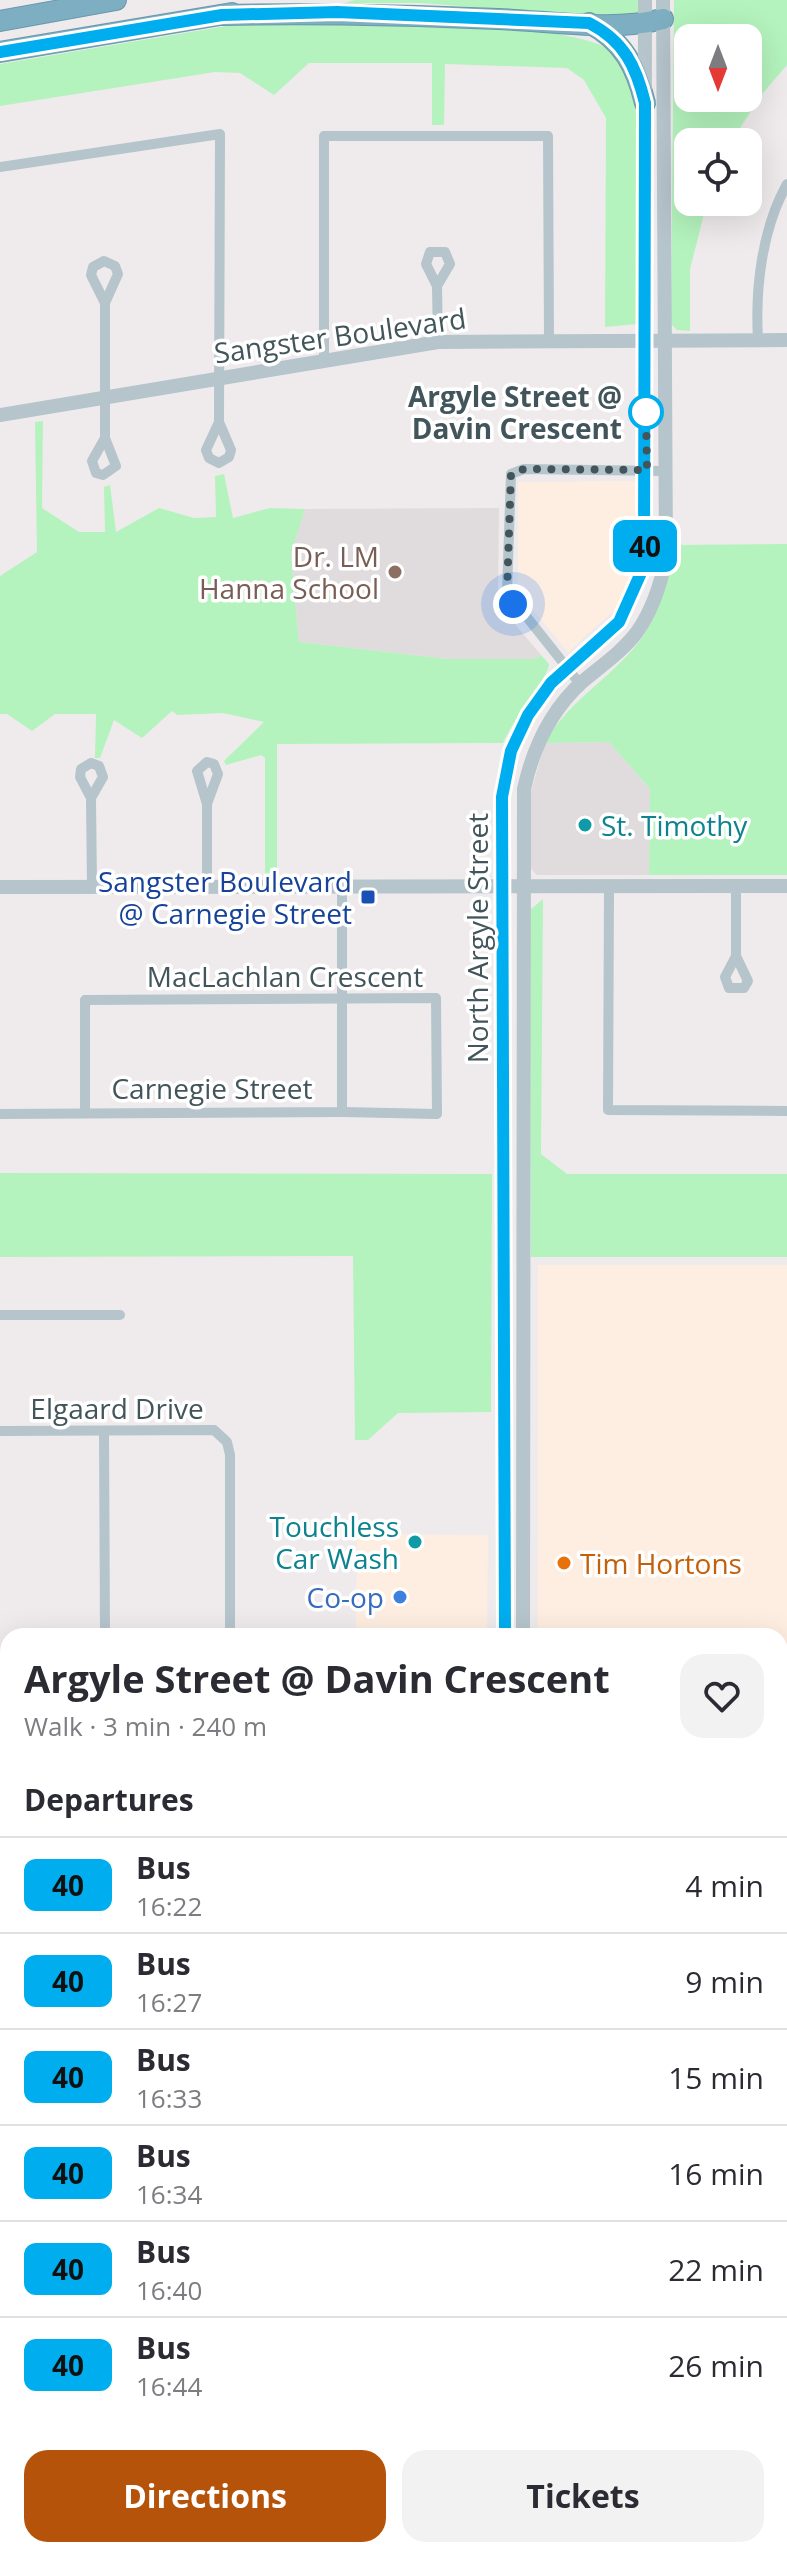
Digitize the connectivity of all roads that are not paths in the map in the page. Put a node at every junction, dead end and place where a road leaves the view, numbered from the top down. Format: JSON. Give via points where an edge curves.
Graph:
{"nodes":[{"id":1,"x":116,"y":0,"type":"edge"},
{"id":2,"x":298,"y":0,"type":"edge"},
{"id":3,"x":645,"y":0,"type":"edge"},
{"id":4,"x":657,"y":14,"type":"edge"},
{"id":5,"x":222,"y":15,"type":"junction"},
{"id":6,"x":0,"y":21,"type":"edge"},
{"id":7,"x":589,"y":23,"type":"junction"},
{"id":8,"x":0,"y":52,"type":"edge"},
{"id":9,"x":645,"y":103,"type":"junction"},
{"id":10,"x":0,"y":167,"type":"edge"},
{"id":11,"x":787,"y":184,"type":"edge"},
{"id":12,"x":437,"y":286,"type":"dead end"},
{"id":13,"x":105,"y":303,"type":"dead end"},
{"id":14,"x":758,"y":339,"type":"junction"},
{"id":15,"x":549,"y":340,"type":"junction"},
{"id":16,"x":787,"y":340,"type":"edge"},
{"id":17,"x":646,"y":341,"type":"junction"},
{"id":18,"x":664,"y":341,"type":"junction"},
{"id":19,"x":438,"y":342,"type":"junction"},
{"id":20,"x":324,"y":361,"type":"junction"},
{"id":21,"x":217,"y":379,"type":"junction"},
{"id":22,"x":104,"y":397,"type":"junction"},
{"id":23,"x":0,"y":415,"type":"edge"},
{"id":24,"x":219,"y":422,"type":"dead end"},
{"id":25,"x":105,"y":438,"type":"dead end"},
{"id":26,"x":647,"y":470,"type":"junction"},
{"id":27,"x":665,"y":471,"type":"junction"},
{"id":28,"x":566,"y":668,"type":"junction"},
{"id":29,"x":580,"y":684,"type":"junction"},
{"id":30,"x":91,"y":798,"type":"dead end"},
{"id":31,"x":207,"y":804,"type":"dead end"},
{"id":32,"x":342,"y":885,"type":"junction"},
{"id":33,"x":503,"y":885,"type":"junction"},
{"id":34,"x":524,"y":885,"type":"junction"},
{"id":35,"x":207,"y":886,"type":"junction"},
{"id":36,"x":609,"y":886,"type":"junction"},
{"id":37,"x":736,"y":886,"type":"junction"},
{"id":38,"x":787,"y":886,"type":"edge"},
{"id":39,"x":0,"y":887,"type":"edge"},
{"id":40,"x":92,"y":887,"type":"junction"},
{"id":41,"x":736,"y":956,"type":"dead end"},
{"id":42,"x":340,"y":1000,"type":"junction"},
{"id":43,"x":787,"y":1111,"type":"edge"},
{"id":44,"x":342,"y":1112,"type":"junction"},
{"id":45,"x":85,"y":1113,"type":"junction"},
{"id":46,"x":0,"y":1114,"type":"edge"},
{"id":47,"x":0,"y":1315,"type":"edge"},
{"id":48,"x":120,"y":1315,"type":"dead end"},
{"id":49,"x":0,"y":1431,"type":"edge"},
{"id":50,"x":104,"y":1431,"type":"junction"},
{"id":51,"x":105,"y":1628,"type":"edge"},
{"id":52,"x":230,"y":1628,"type":"edge"},
{"id":53,"x":505,"y":1628,"type":"edge"},
{"id":54,"x":523,"y":1628,"type":"edge"}],
"edges":[{"from":1,"to":6,"type":"highway"},
{"from":2,"to":5,"type":"highway"},
{"from":3,"to":4,"type":"street","name":"North Argyle Street"},
{"from":4,"to":7,"type":"highway"},
{"from":4,"to":9,"type":"street","name":"North Argyle Street"},
{"from":4,"to":18,"type":"street","name":"North Argyle Street"},
{"from":5,"to":7,"type":"highway","via":[[337,12]]},
{"from":5,"to":8,"type":"highway"},
{"from":7,"to":9,"type":"highway","via":[[626,52],[638,72]]},
{"from":9,"to":17,"type":"street","name":"North Argyle Street"},
{"from":10,"to":21,"type":"street","via":[[220,134]]},
{"from":11,"to":14,"type":"street","via":[[762,259]]},
{"from":12,"to":19,"type":"street"},
{"from":13,"to":22,"type":"street"},
{"from":14,"to":16,"type":"street","name":"Sangster Boulevard"},
{"from":14,"to":18,"type":"street","name":"Sangster Boulevard"},
{"from":15,"to":17,"type":"street","name":"Sangster Boulevard"},
{"from":15,"to":19,"type":"street","name":"Sangster Boulevard"},
{"from":15,"to":20,"type":"street","via":[[548,136],[324,136]]},
{"from":17,"to":18,"type":"street","name":"Sangster Boulevard"},
{"from":17,"to":26,"type":"street","name":"North Argyle Street"},
{"from":18,"to":27,"type":"street","name":"North Argyle Street"},
{"from":19,"to":20,"type":"street","name":"Sangster Boulevard"},
{"from":20,"to":21,"type":"street","name":"Sangster Boulevard"},
{"from":21,"to":22,"type":"street","name":"Sangster Boulevard"},
{"from":21,"to":24,"type":"street"},
{"from":22,"to":23,"type":"street","name":"Sangster Boulevard"},
{"from":22,"to":25,"type":"street"},
{"from":26,"to":27,"type":"street"},
{"from":26,"to":28,"type":"street","name":"North Argyle Street","via":[[644,566],[637,586],[619,622]]},
{"from":26,"to":28,"type":"street","via":[[524,469],[511,474],[507,592]]},
{"from":27,"to":29,"type":"street","name":"North Argyle Street","via":[[666,557],[655,598],[620,651]]},
{"from":28,"to":29,"type":"street"},
{"from":28,"to":33,"type":"street","name":"North Argyle Street","via":[[528,715],[511,751],[502,797]]},
{"from":29,"to":34,"type":"street","name":"North Argyle Street","via":[[549,721],[529,764],[522,816]]},
{"from":30,"to":40,"type":"street"},
{"from":31,"to":35,"type":"street"},
{"from":32,"to":33,"type":"street"},
{"from":32,"to":35,"type":"street"},
{"from":32,"to":42,"type":"street","name":"Carnegie Street"},
{"from":33,"to":34,"type":"street"},
{"from":33,"to":53,"type":"street","name":"North Argyle Street"},
{"from":34,"to":36,"type":"street"},
{"from":34,"to":54,"type":"street","name":"North Argyle Street"},
{"from":35,"to":40,"type":"street"},
{"from":36,"to":37,"type":"street"},
{"from":36,"to":43,"type":"street","via":[[608,1110]]},
{"from":37,"to":38,"type":"street"},
{"from":37,"to":41,"type":"street"},
{"from":39,"to":40,"type":"street"},
{"from":42,"to":44,"type":"street","name":"Carnegie Street"},
{"from":42,"to":44,"type":"street","name":"MacLachlan Crescent","via":[[436,998],[437,1114]]},
{"from":42,"to":45,"type":"street","name":"MacLachlan Crescent","via":[[85,1000]]},
{"from":44,"to":45,"type":"street","name":"Carnegie Street"},
{"from":45,"to":46,"type":"street","name":"Carnegie Street"},
{"from":47,"to":48,"type":"street"},
{"from":49,"to":50,"type":"street","name":"Elgaard Drive"},
{"from":50,"to":51,"type":"street"},
{"from":50,"to":52,"type":"street","name":"Elgaard Drive","via":[[214,1430],[227,1442]]}]}
